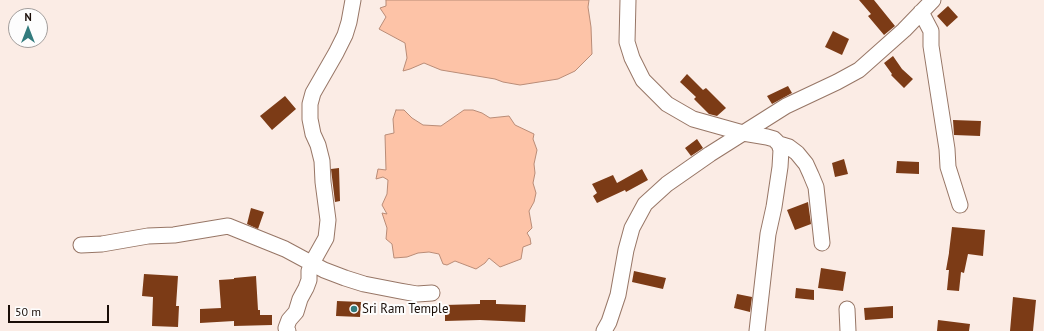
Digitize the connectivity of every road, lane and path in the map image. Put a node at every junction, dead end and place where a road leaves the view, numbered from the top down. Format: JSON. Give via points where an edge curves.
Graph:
{"nodes":[{"id":1,"x":353,"y":0,"type":"edge"},
{"id":2,"x":628,"y":0,"type":"edge"},
{"id":3,"x":933,"y":0,"type":"edge"},
{"id":4,"x":921,"y":12,"type":"junction"},
{"id":5,"x":744,"y":133,"type":"junction"},
{"id":6,"x":779,"y":144,"type":"junction"},
{"id":7,"x":960,"y":205,"type":"dead end"},
{"id":8,"x":822,"y":243,"type":"dead end"},
{"id":9,"x":81,"y":245,"type":"dead end"},
{"id":10,"x":312,"y":263,"type":"junction"},
{"id":11,"x":432,"y":293,"type":"dead end"},
{"id":12,"x":847,"y":309,"type":"dead end"},
{"id":13,"x":288,"y":331,"type":"edge"},
{"id":14,"x":604,"y":331,"type":"edge"},
{"id":15,"x":757,"y":331,"type":"edge"},
{"id":16,"x":848,"y":331,"type":"edge"}],
"edges":[{"from":1,"to":10,"type":"street","via":[[345,35],[313,93],[310,104],[313,134],[322,161],[328,220],[326,238]]},
{"from":2,"to":5,"type":"street","via":[[627,42],[643,80],[667,104],[693,118]]},
{"from":3,"to":4,"type":"street"},
{"from":4,"to":5,"type":"street","via":[[859,70],[786,106]]},
{"from":4,"to":7,"type":"street","via":[[931,31],[948,167]]},
{"from":5,"to":6,"type":"street","via":[[774,139]]},
{"from":5,"to":14,"type":"street","via":[[668,184],[645,204],[632,228],[618,295],[610,322]]},
{"from":6,"to":8,"type":"street","via":[[797,153],[811,175],[816,187]]},
{"from":6,"to":15,"type":"street","via":[[780,167],[768,234]]},
{"from":9,"to":10,"type":"street","via":[[228,226]]},
{"from":10,"to":11,"type":"street","via":[[324,270],[371,285],[417,294]]},
{"from":10,"to":13,"type":"street","via":[[306,288],[286,328]]},
{"from":12,"to":16,"type":"street"}]}
